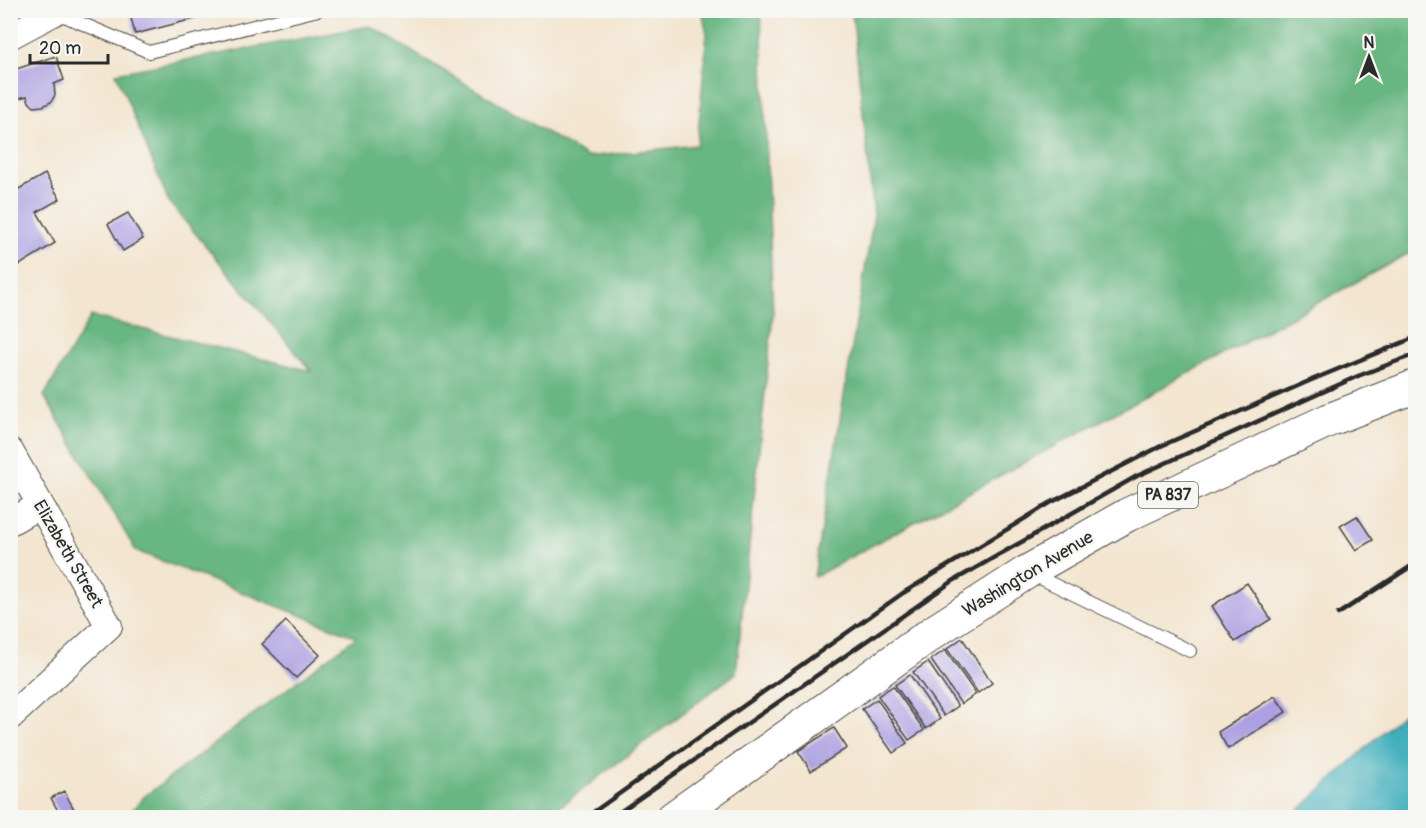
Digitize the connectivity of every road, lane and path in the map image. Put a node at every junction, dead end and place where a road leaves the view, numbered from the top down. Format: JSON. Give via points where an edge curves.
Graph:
{"nodes":[{"id":1,"x":318,"y":10,"type":"edge"},
{"id":2,"x":56,"y":12,"type":"edge"},
{"id":3,"x":298,"y":13,"type":"edge"},
{"id":4,"x":10,"y":36,"type":"edge"},
{"id":5,"x":1416,"y":386,"type":"edge"},
{"id":6,"x":10,"y":451,"type":"edge"},
{"id":7,"x":40,"y":505,"type":"junction"},
{"id":8,"x":10,"y":522,"type":"edge"},
{"id":9,"x":1027,"y":572,"type":"junction"},
{"id":10,"x":1190,"y":651,"type":"dead end"},
{"id":11,"x":10,"y":717,"type":"edge"},
{"id":12,"x":696,"y":812,"type":"edge"}],
"edges":[{"from":1,"to":3,"type":"lane"},
{"from":2,"to":3,"type":"lane","via":[[149,52]]},
{"from":2,"to":4,"type":"street"},
{"from":5,"to":9,"type":"main road","name":"Washington Avenue","number":"PA 837","via":[[1329,420],[1126,515]]},
{"from":6,"to":7,"type":"street","name":"Elizabeth Street"},
{"from":7,"to":8,"type":"street"},
{"from":7,"to":11,"type":"street","name":"Elizabeth Street","via":[[109,626]]},
{"from":9,"to":10,"type":"lane"},
{"from":9,"to":12,"type":"main road","name":"Washington Avenue","number":"PA 837","via":[[935,631]]}]}
